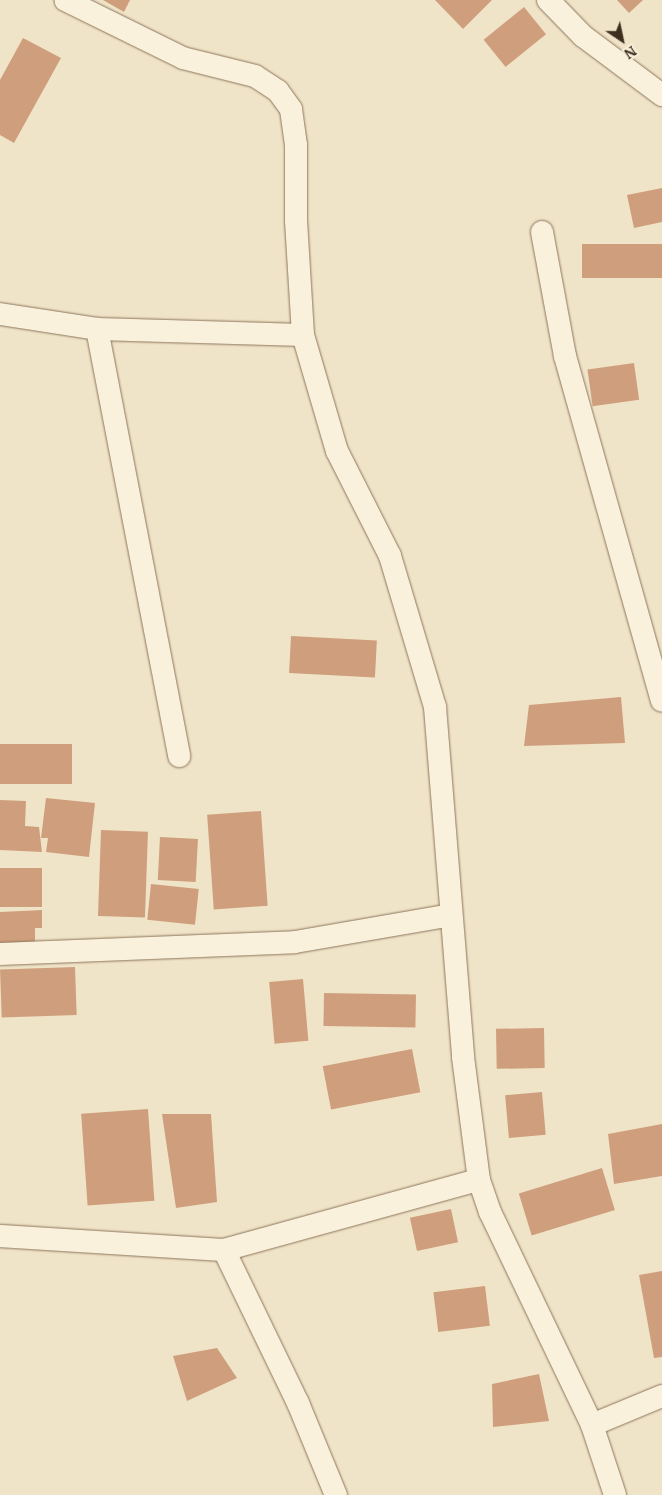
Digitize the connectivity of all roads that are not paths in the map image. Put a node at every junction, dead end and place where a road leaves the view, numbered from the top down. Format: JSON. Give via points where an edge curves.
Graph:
{"nodes":[{"id":1,"x":65,"y":0,"type":"edge"},
{"id":2,"x":548,"y":0,"type":"edge"},
{"id":3,"x":662,"y":95,"type":"edge"},
{"id":4,"x":542,"y":232,"type":"dead end"},
{"id":5,"x":0,"y":314,"type":"edge"},
{"id":6,"x":97,"y":329,"type":"junction"},
{"id":7,"x":303,"y":335,"type":"junction"},
{"id":8,"x":662,"y":701,"type":"edge"},
{"id":9,"x":178,"y":756,"type":"dead end"},
{"id":10,"x":451,"y":914,"type":"junction"},
{"id":11,"x":0,"y":954,"type":"edge"},
{"id":12,"x":479,"y":1180,"type":"junction"},
{"id":13,"x":0,"y":1236,"type":"edge"},
{"id":14,"x":224,"y":1250,"type":"junction"},
{"id":15,"x":662,"y":1396,"type":"edge"},
{"id":16,"x":592,"y":1426,"type":"junction"},
{"id":17,"x":336,"y":1495,"type":"edge"},
{"id":18,"x":615,"y":1495,"type":"edge"}],
"edges":[{"from":1,"to":7,"type":"street","via":[[183,58],[255,76],[278,90],[291,109],[296,145],[296,221]]},
{"from":2,"to":3,"type":"street","via":[[583,36]]},
{"from":4,"to":8,"type":"street","via":[[566,356]]},
{"from":5,"to":6,"type":"street"},
{"from":6,"to":7,"type":"street"},
{"from":6,"to":9,"type":"street"},
{"from":7,"to":10,"type":"street","via":[[337,451],[390,556],[435,707]]},
{"from":10,"to":11,"type":"street","via":[[295,942]]},
{"from":10,"to":12,"type":"street","via":[[463,1057]]},
{"from":12,"to":14,"type":"street"},
{"from":12,"to":16,"type":"street","via":[[490,1212]]},
{"from":13,"to":14,"type":"street"},
{"from":14,"to":17,"type":"street","via":[[298,1403]]},
{"from":15,"to":16,"type":"street"},
{"from":16,"to":18,"type":"street"}]}
